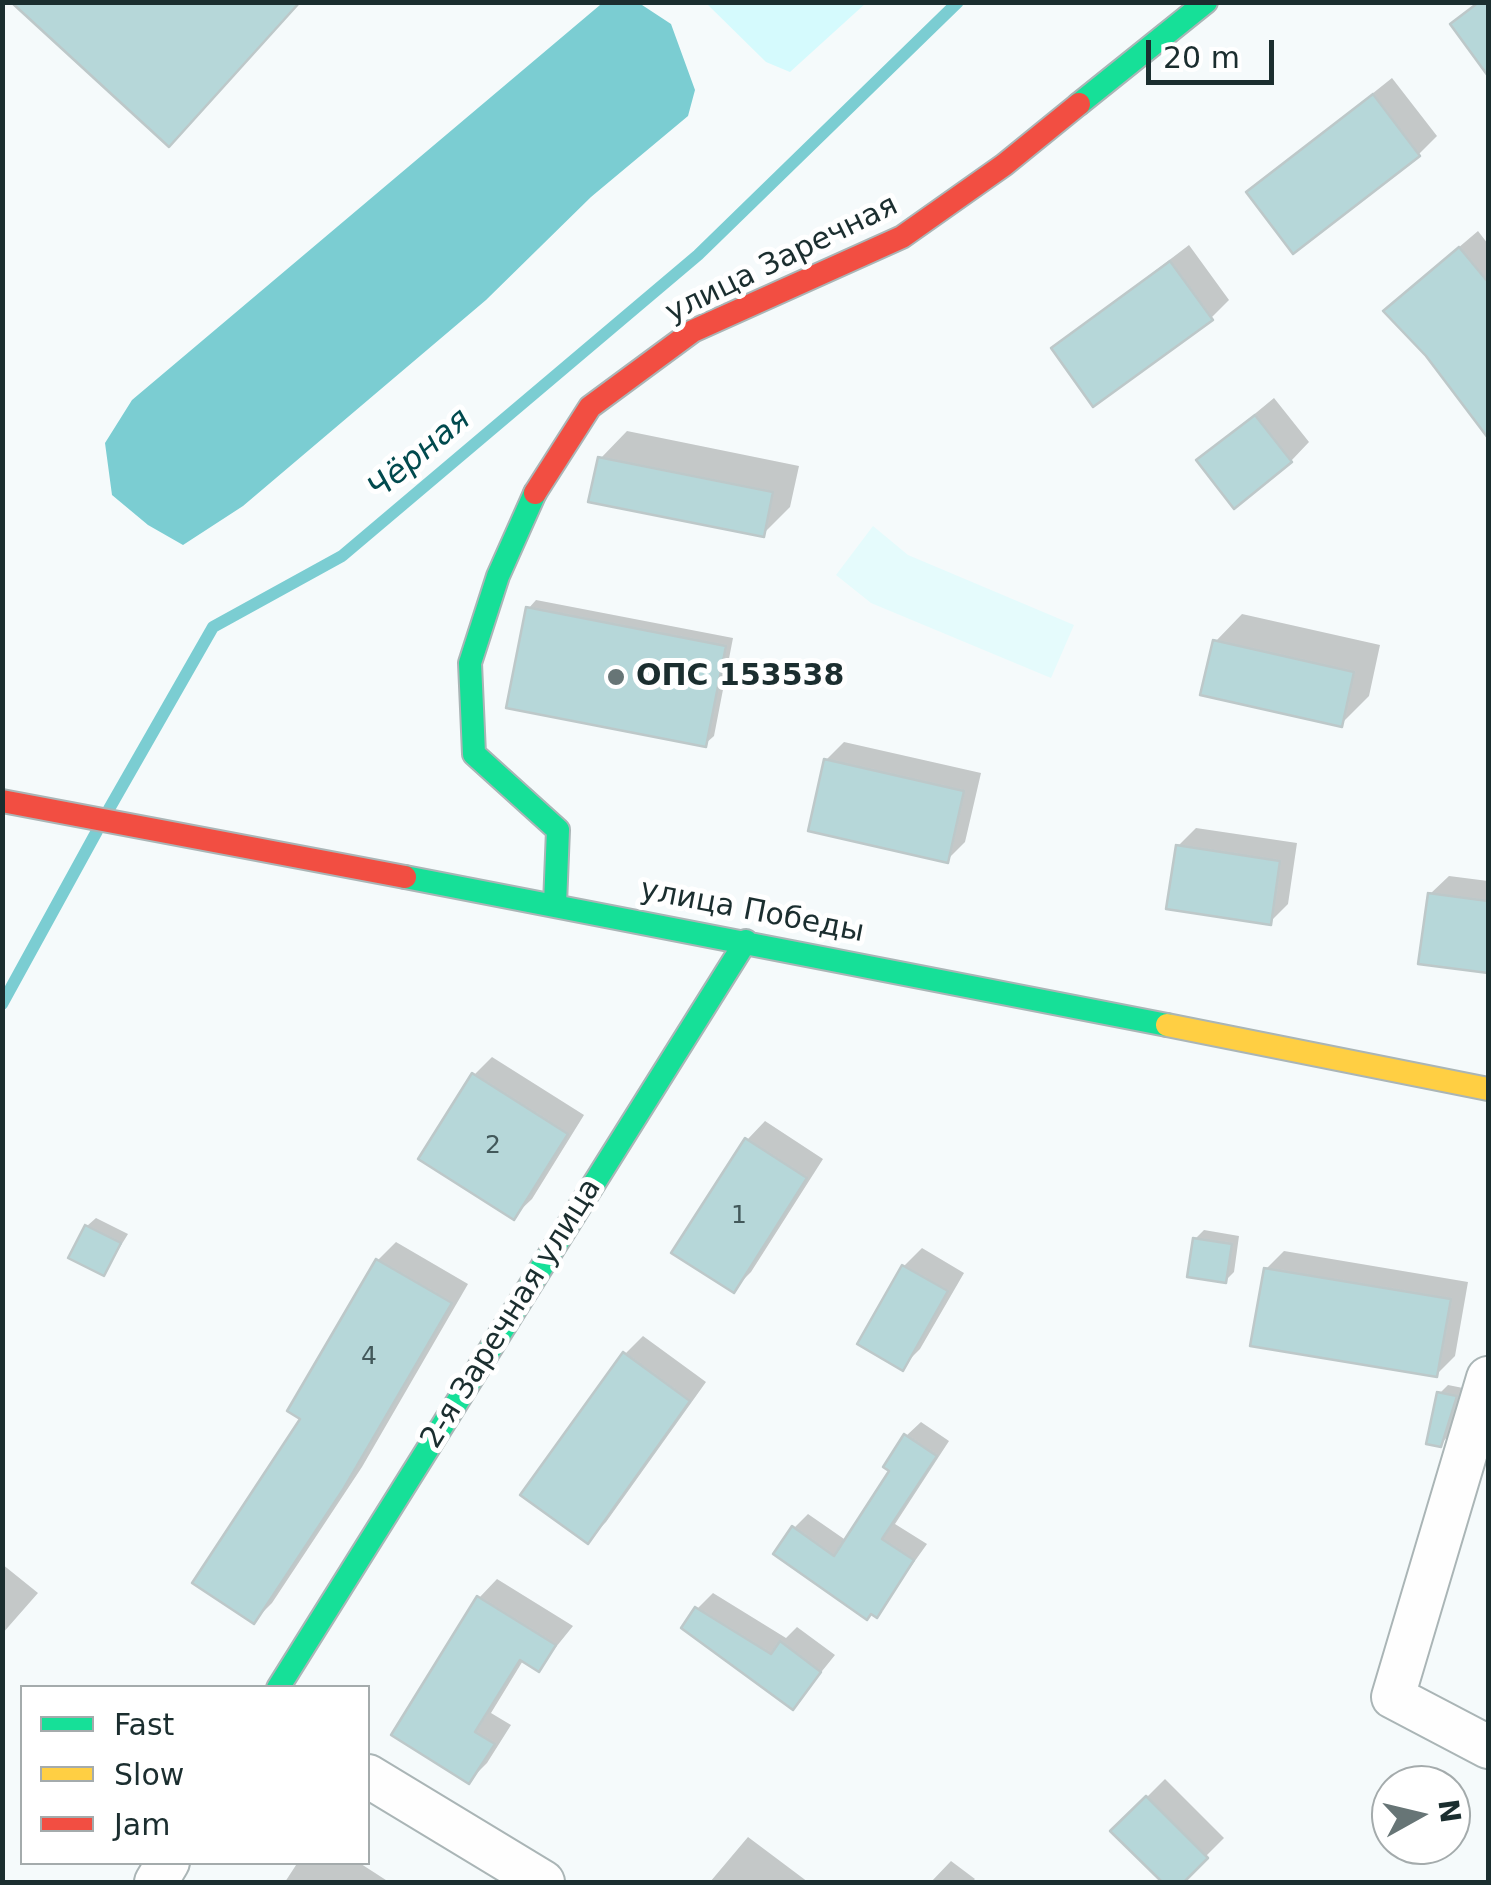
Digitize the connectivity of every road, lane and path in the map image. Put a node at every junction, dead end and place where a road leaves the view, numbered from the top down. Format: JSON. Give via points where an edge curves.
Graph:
{"nodes":[{"id":1,"x":1206,"y":2,"type":"edge"},
{"id":2,"x":2,"y":801,"type":"edge"},
{"id":3,"x":555,"y":904,"type":"junction"},
{"id":4,"x":746,"y":941,"type":"junction"},
{"id":5,"x":1488,"y":1089,"type":"edge"},
{"id":6,"x":1488,"y":1378,"type":"edge"},
{"id":7,"x":280,"y":1685,"type":"edge"},
{"id":8,"x":1488,"y":1747,"type":"edge"},
{"id":9,"x":370,"y":1777,"type":"edge"},
{"id":10,"x":543,"y":1882,"type":"edge"}],
"edges":[{"from":1,"to":3,"type":"street","name":"улица Заречная","via":[[1004,166],[902,238],[694,330],[590,407],[535,494],[498,576],[470,663],[474,754],[558,830]]},
{"from":2,"to":3,"type":"street","name":"улица Победы"},
{"from":3,"to":4,"type":"street","name":"улица Победы"},
{"from":4,"to":5,"type":"street","name":"улица Победы"},
{"from":4,"to":7,"type":"street","name":"2-я Заречная улица"},
{"from":6,"to":8,"type":"street","via":[[1393,1697]]},
{"from":9,"to":10,"type":"street"}]}
